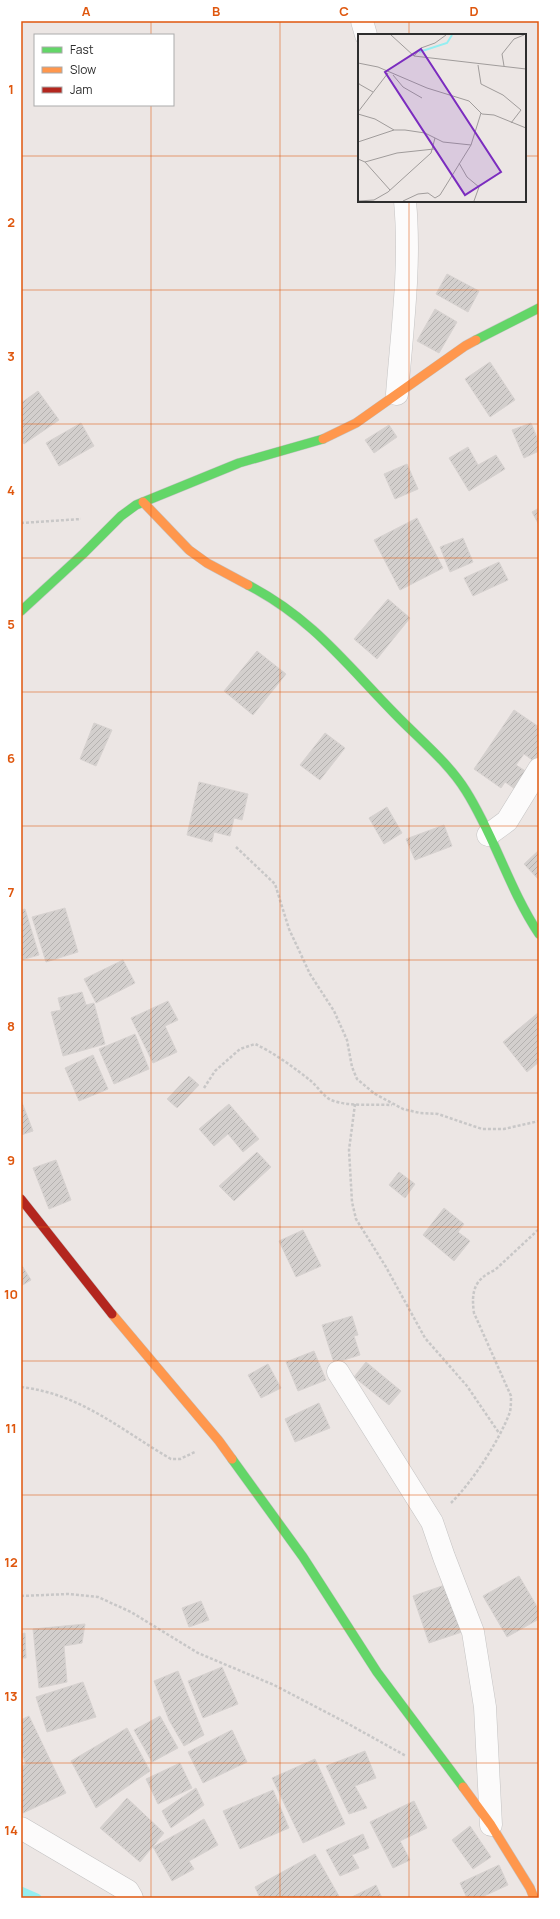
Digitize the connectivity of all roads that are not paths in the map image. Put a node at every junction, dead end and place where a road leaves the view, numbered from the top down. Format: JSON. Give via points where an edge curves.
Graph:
{"nodes":[{"id":1,"x":362,"y":21,"type":"edge"},
{"id":2,"x":366,"y":34,"type":"edge"},
{"id":3,"x":405,"y":202,"type":"edge"},
{"id":4,"x":539,"y":308,"type":"edge"},
{"id":5,"x":397,"y":394,"type":"junction"},
{"id":6,"x":144,"y":502,"type":"junction"},
{"id":7,"x":21,"y":611,"type":"edge"},
{"id":8,"x":539,"y":769,"type":"edge"},
{"id":9,"x":488,"y":836,"type":"junction"},
{"id":10,"x":539,"y":934,"type":"edge"},
{"id":11,"x":21,"y":1199,"type":"edge"},
{"id":12,"x":338,"y":1372,"type":"dead end"},
{"id":13,"x":491,"y":1825,"type":"junction"},
{"id":14,"x":21,"y":1828,"type":"edge"},
{"id":15,"x":534,"y":1890,"type":"edge"},
{"id":16,"x":125,"y":1896,"type":"edge"}],
"edges":[{"from":1,"to":2,"type":"street"},
{"from":3,"to":5,"type":"street","via":[[407,219],[404,297]]},
{"from":4,"to":5,"type":"street","via":[[465,346]]},
{"from":5,"to":6,"type":"street","via":[[356,423],[323,439],[239,463]]},
{"from":6,"to":7,"type":"street","via":[[121,516]]},
{"from":6,"to":9,"type":"street","via":[[196,556],[288,608],[350,665],[453,773],[472,801]]},
{"from":8,"to":9,"type":"street","via":[[514,811],[500,828]]},
{"from":9,"to":10,"type":"street","via":[[510,885]]},
{"from":11,"to":13,"type":"street","via":[[112,1314],[219,1440],[303,1557],[377,1672]]},
{"from":12,"to":13,"type":"street","via":[[432,1522],[473,1632],[485,1707]]},
{"from":13,"to":15,"type":"street"},
{"from":14,"to":16,"type":"street"}]}
